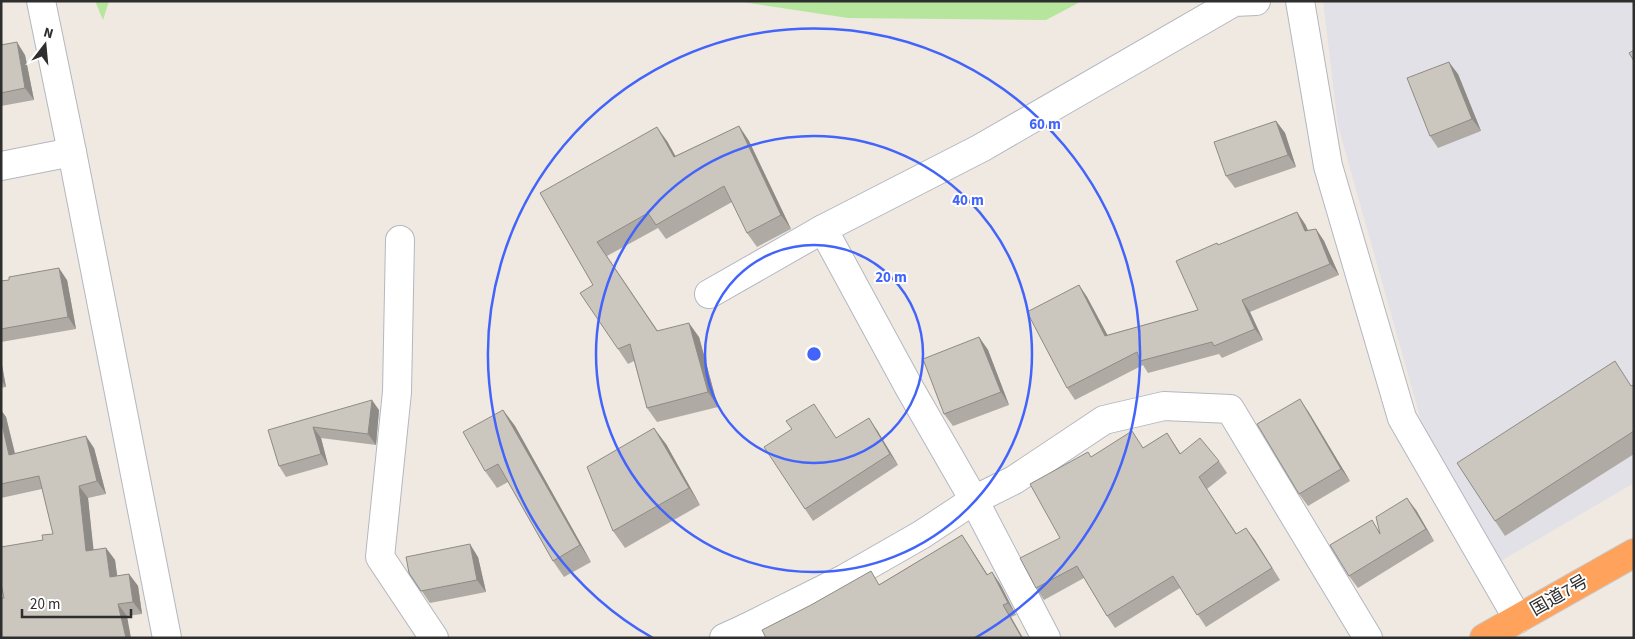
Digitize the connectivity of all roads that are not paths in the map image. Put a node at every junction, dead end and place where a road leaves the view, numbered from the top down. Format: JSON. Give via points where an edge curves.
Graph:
{"nodes":[{"id":1,"x":41,"y":1,"type":"edge"},
{"id":2,"x":1256,"y":1,"type":"edge"},
{"id":3,"x":1300,"y":1,"type":"edge"},
{"id":4,"x":72,"y":152,"type":"junction"},
{"id":5,"x":1,"y":166,"type":"edge"},
{"id":6,"x":823,"y":229,"type":"junction"},
{"id":7,"x":400,"y":240,"type":"dead end"},
{"id":8,"x":709,"y":294,"type":"dead end"},
{"id":9,"x":974,"y":500,"type":"junction"},
{"id":10,"x":1634,"y":553,"type":"edge"},
{"id":11,"x":1518,"y":619,"type":"junction"},
{"id":12,"x":741,"y":634,"type":"edge"},
{"id":13,"x":167,"y":638,"type":"edge"},
{"id":14,"x":434,"y":638,"type":"edge"},
{"id":15,"x":1046,"y":638,"type":"edge"},
{"id":16,"x":1368,"y":638,"type":"edge"},
{"id":17,"x":1484,"y":638,"type":"edge"}],
"edges":[{"from":1,"to":4,"type":"street"},
{"from":2,"to":6,"type":"street","via":[[1234,2],[981,148]]},
{"from":3,"to":11,"type":"street","via":[[1328,166],[1402,418]]},
{"from":4,"to":5,"type":"street"},
{"from":4,"to":13,"type":"street"},
{"from":6,"to":8,"type":"street"},
{"from":6,"to":9,"type":"street"},
{"from":7,"to":14,"type":"street","via":[[397,392],[380,557]]},
{"from":9,"to":12,"type":"street","via":[[921,535]]},
{"from":9,"to":15,"type":"street"},
{"from":9,"to":16,"type":"street","via":[[1014,480],[1104,420],[1164,406],[1230,409]]},
{"from":10,"to":11,"type":"highway","name":"国道7号"},
{"from":11,"to":17,"type":"highway","name":"国道7号"}]}
